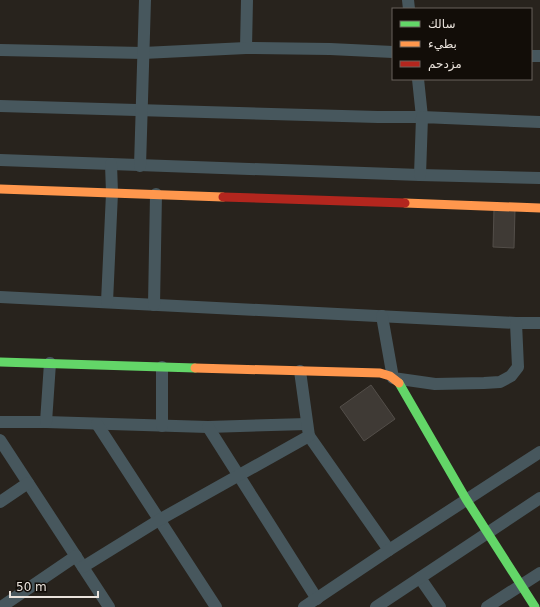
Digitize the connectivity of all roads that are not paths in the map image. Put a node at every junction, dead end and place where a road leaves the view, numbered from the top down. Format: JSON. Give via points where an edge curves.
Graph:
{"nodes":[{"id":1,"x":145,"y":0,"type":"edge"},
{"id":2,"x":247,"y":0,"type":"edge"},
{"id":3,"x":246,"y":48,"type":"junction"},
{"id":4,"x":0,"y":50,"type":"edge"},
{"id":5,"x":392,"y":52,"type":"edge"},
{"id":6,"x":143,"y":53,"type":"junction"},
{"id":7,"x":418,"y":80,"type":"edge"},
{"id":8,"x":0,"y":106,"type":"edge"},
{"id":9,"x":142,"y":110,"type":"junction"},
{"id":10,"x":422,"y":117,"type":"junction"},
{"id":11,"x":540,"y":122,"type":"edge"},
{"id":12,"x":0,"y":160,"type":"edge"},
{"id":13,"x":112,"y":164,"type":"junction"},
{"id":14,"x":140,"y":166,"type":"junction"},
{"id":15,"x":420,"y":175,"type":"junction"},
{"id":16,"x":540,"y":178,"type":"edge"},
{"id":17,"x":0,"y":189,"type":"edge"},
{"id":18,"x":112,"y":193,"type":"junction"},
{"id":19,"x":156,"y":194,"type":"junction"},
{"id":20,"x":540,"y":208,"type":"edge"},
{"id":21,"x":0,"y":297,"type":"edge"},
{"id":22,"x":107,"y":302,"type":"junction"},
{"id":23,"x":154,"y":305,"type":"junction"},
{"id":24,"x":382,"y":316,"type":"junction"},
{"id":25,"x":516,"y":323,"type":"junction"},
{"id":26,"x":540,"y":323,"type":"edge"},
{"id":27,"x":0,"y":362,"type":"edge"},
{"id":28,"x":50,"y":363,"type":"junction"},
{"id":29,"x":162,"y":367,"type":"junction"},
{"id":30,"x":300,"y":371,"type":"junction"},
{"id":31,"x":393,"y":378,"type":"junction"},
{"id":32,"x":0,"y":422,"type":"edge"},
{"id":33,"x":46,"y":422,"type":"junction"},
{"id":34,"x":97,"y":424,"type":"junction"},
{"id":35,"x":162,"y":426,"type":"junction"},
{"id":36,"x":208,"y":427,"type":"junction"},
{"id":37,"x":308,"y":430,"type":"junction"},
{"id":38,"x":0,"y":440,"type":"edge"},
{"id":39,"x":540,"y":452,"type":"edge"},
{"id":40,"x":238,"y":475,"type":"junction"},
{"id":41,"x":28,"y":483,"type":"junction"},
{"id":42,"x":540,"y":498,"type":"edge"},
{"id":43,"x":466,"y":499,"type":"junction"},
{"id":44,"x":0,"y":502,"type":"edge"},
{"id":45,"x":159,"y":520,"type":"junction"},
{"id":46,"x":487,"y":533,"type":"junction"},
{"id":47,"x":389,"y":550,"type":"junction"},
{"id":48,"x":76,"y":556,"type":"junction"},
{"id":49,"x":83,"y":567,"type":"junction"},
{"id":50,"x":540,"y":573,"type":"edge"},
{"id":51,"x":420,"y":578,"type":"junction"},
{"id":52,"x":521,"y":586,"type":"junction"},
{"id":53,"x":317,"y":598,"type":"junction"},
{"id":54,"x":1,"y":607,"type":"edge"},
{"id":55,"x":109,"y":607,"type":"edge"},
{"id":56,"x":216,"y":607,"type":"edge"},
{"id":57,"x":304,"y":607,"type":"edge"},
{"id":58,"x":376,"y":607,"type":"edge"},
{"id":59,"x":440,"y":607,"type":"edge"},
{"id":60,"x":487,"y":607,"type":"edge"},
{"id":61,"x":535,"y":607,"type":"edge"}],
"edges":[{"from":1,"to":6,"type":"street"},
{"from":2,"to":3,"type":"street"},
{"from":3,"to":5,"type":"street"},
{"from":3,"to":6,"type":"street"},
{"from":4,"to":6,"type":"street"},
{"from":6,"to":9,"type":"street"},
{"from":7,"to":10,"type":"street"},
{"from":8,"to":9,"type":"street"},
{"from":9,"to":10,"type":"street"},
{"from":9,"to":14,"type":"street"},
{"from":10,"to":11,"type":"street"},
{"from":10,"to":15,"type":"street"},
{"from":12,"to":13,"type":"street"},
{"from":13,"to":14,"type":"street"},
{"from":13,"to":18,"type":"street"},
{"from":14,"to":15,"type":"street"},
{"from":15,"to":16,"type":"street"},
{"from":17,"to":18,"type":"street"},
{"from":18,"to":19,"type":"street"},
{"from":18,"to":22,"type":"street"},
{"from":19,"to":20,"type":"street"},
{"from":19,"to":23,"type":"street"},
{"from":21,"to":22,"type":"street"},
{"from":22,"to":23,"type":"street"},
{"from":23,"to":24,"type":"street"},
{"from":24,"to":25,"type":"street"},
{"from":24,"to":31,"type":"street"},
{"from":25,"to":26,"type":"street"},
{"from":25,"to":31,"type":"street","via":[[518,367],[511,376],[500,382],[435,384]]},
{"from":27,"to":28,"type":"street"},
{"from":28,"to":29,"type":"street"},
{"from":28,"to":33,"type":"street"},
{"from":29,"to":30,"type":"street"},
{"from":29,"to":35,"type":"street"},
{"from":30,"to":31,"type":"street","via":[[380,373]]},
{"from":30,"to":37,"type":"street"},
{"from":31,"to":43,"type":"street","via":[[403,389]]},
{"from":32,"to":33,"type":"street"},
{"from":33,"to":34,"type":"street"},
{"from":34,"to":35,"type":"street"},
{"from":34,"to":45,"type":"street"},
{"from":35,"to":36,"type":"street"},
{"from":36,"to":37,"type":"street"},
{"from":36,"to":40,"type":"street"},
{"from":37,"to":40,"type":"street"},
{"from":37,"to":47,"type":"street"},
{"from":38,"to":41,"type":"street"},
{"from":39,"to":43,"type":"street"},
{"from":40,"to":45,"type":"street"},
{"from":40,"to":53,"type":"street"},
{"from":41,"to":44,"type":"street"},
{"from":41,"to":48,"type":"street"},
{"from":42,"to":46,"type":"street"},
{"from":43,"to":46,"type":"street"},
{"from":43,"to":47,"type":"street"},
{"from":45,"to":49,"type":"street"},
{"from":45,"to":56,"type":"street"},
{"from":46,"to":51,"type":"street"},
{"from":46,"to":52,"type":"street"},
{"from":47,"to":53,"type":"street"},
{"from":48,"to":49,"type":"street"},
{"from":48,"to":54,"type":"street"},
{"from":49,"to":55,"type":"street"},
{"from":50,"to":52,"type":"street"},
{"from":51,"to":58,"type":"street"},
{"from":51,"to":59,"type":"street"},
{"from":52,"to":60,"type":"street"},
{"from":52,"to":61,"type":"street"},
{"from":53,"to":57,"type":"street"}]}
